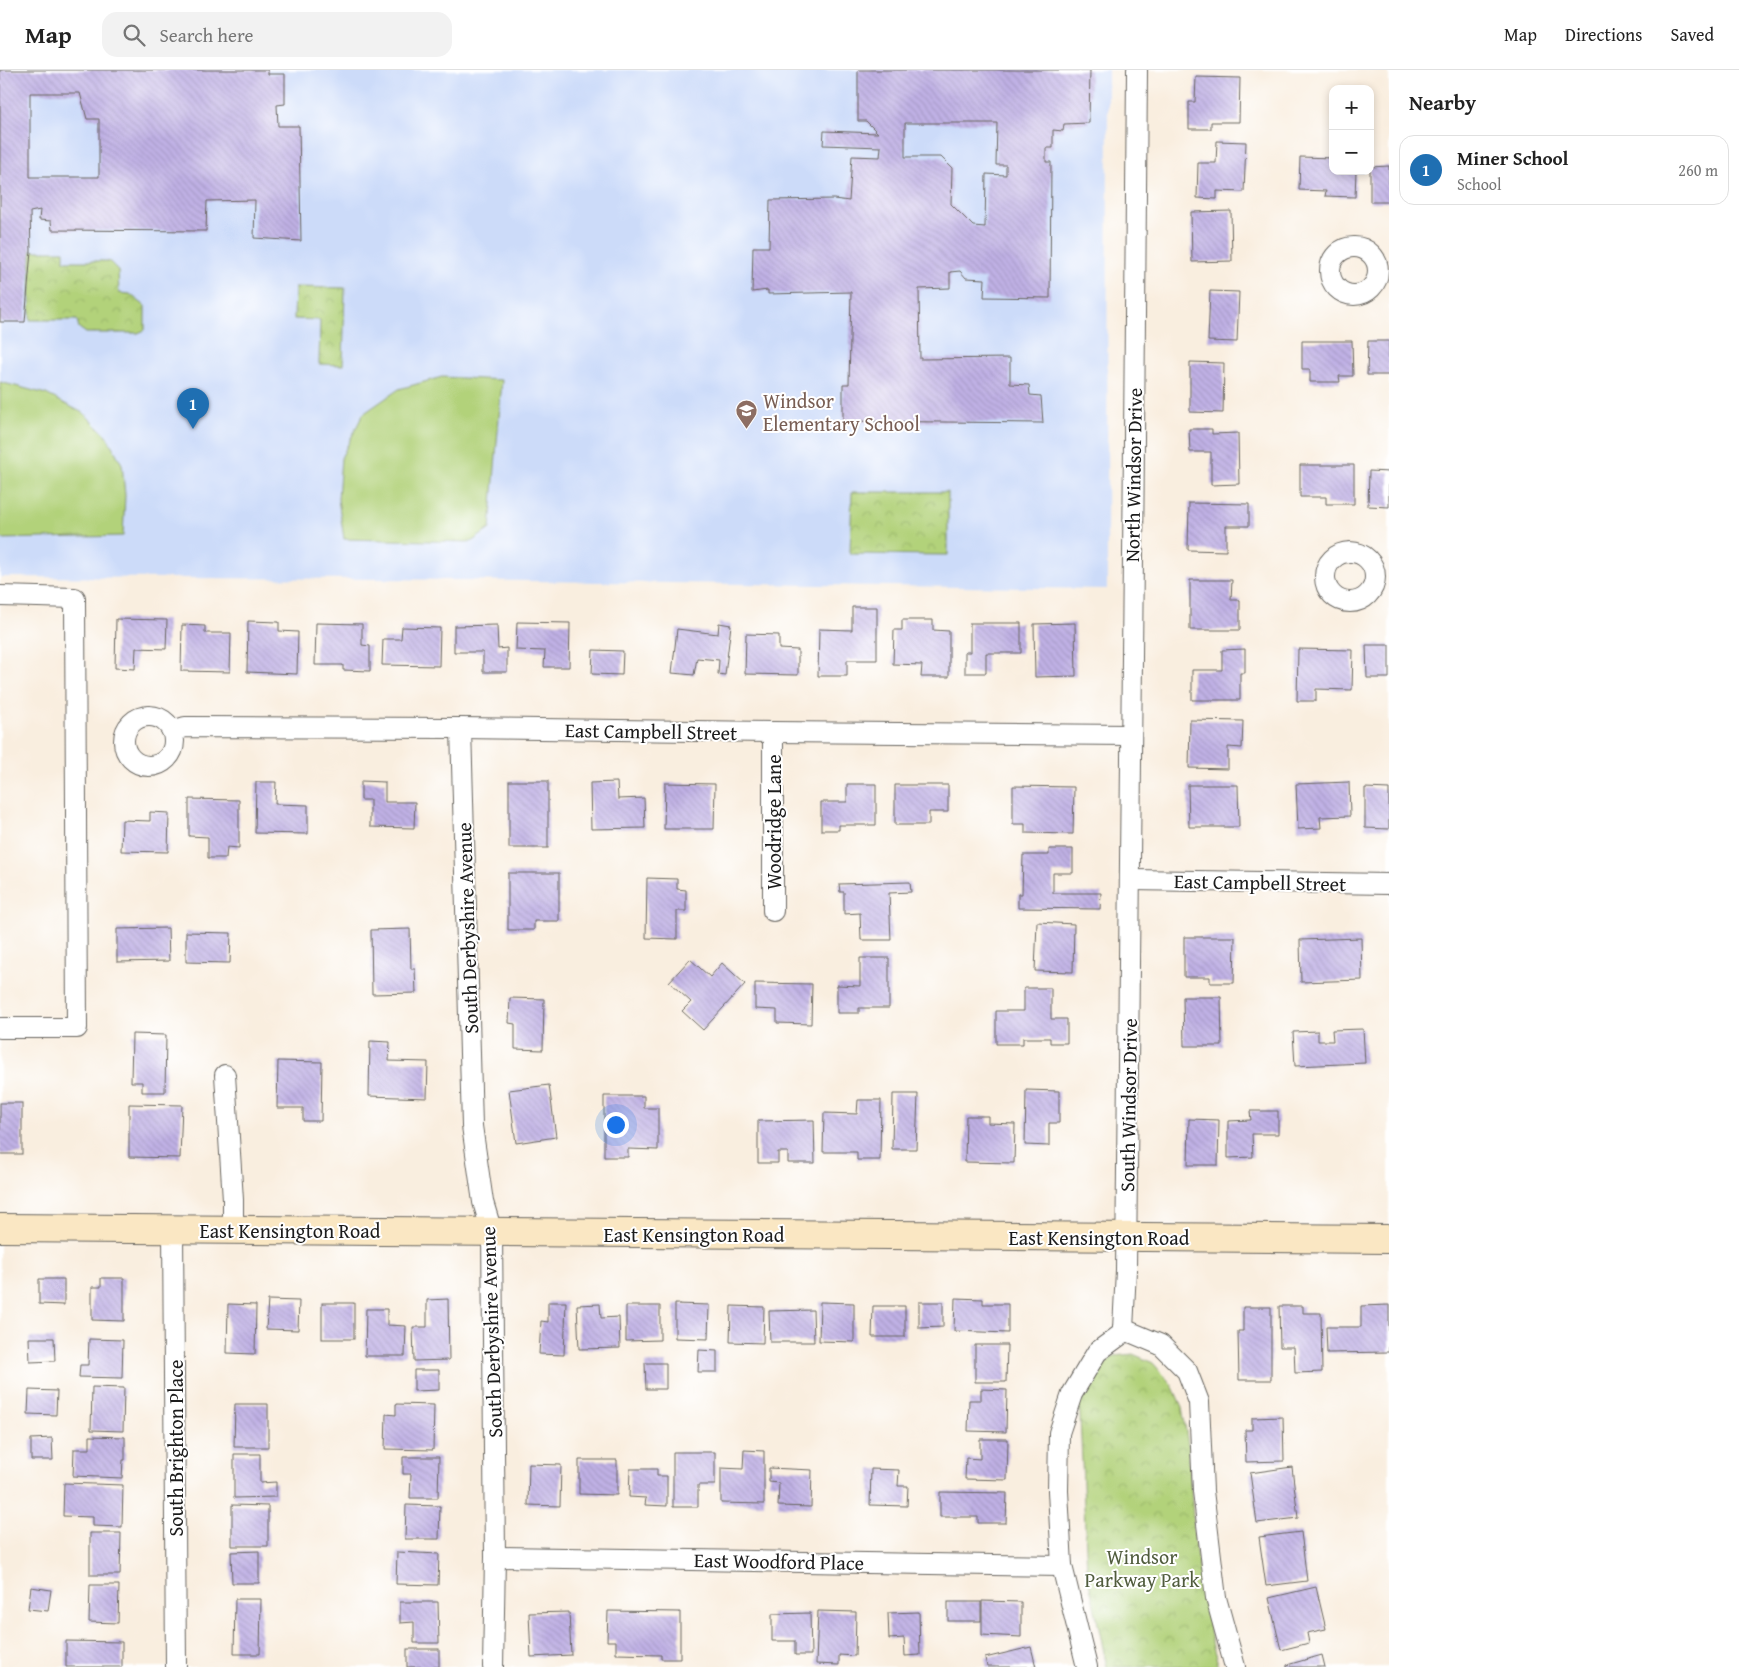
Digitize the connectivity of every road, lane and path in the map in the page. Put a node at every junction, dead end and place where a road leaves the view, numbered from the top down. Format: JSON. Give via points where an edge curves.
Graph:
{"nodes":[{"id":1,"x":1137,"y":70,"type":"edge"},
{"id":2,"x":0,"y":596,"type":"edge"},
{"id":3,"x":461,"y":728,"type":"junction"},
{"id":4,"x":172,"y":731,"type":"dead end"},
{"id":5,"x":773,"y":732,"type":"junction"},
{"id":6,"x":1131,"y":734,"type":"junction"},
{"id":7,"x":1131,"y":880,"type":"junction"},
{"id":8,"x":1389,"y":884,"type":"edge"},
{"id":9,"x":773,"y":911,"type":"dead end"},
{"id":10,"x":0,"y":1028,"type":"edge"},
{"id":11,"x":225,"y":1075,"type":"dead end"},
{"id":12,"x":0,"y":1228,"type":"edge"},
{"id":13,"x":173,"y":1229,"type":"junction"},
{"id":14,"x":233,"y":1229,"type":"junction"},
{"id":15,"x":492,"y":1232,"type":"junction"},
{"id":16,"x":1126,"y":1237,"type":"junction"},
{"id":17,"x":1389,"y":1239,"type":"edge"},
{"id":18,"x":1123,"y":1329,"type":"junction"},
{"id":19,"x":495,"y":1557,"type":"junction"},
{"id":20,"x":1062,"y":1566,"type":"junction"},
{"id":21,"x":176,"y":1667,"type":"edge"},
{"id":22,"x":493,"y":1667,"type":"edge"},
{"id":23,"x":1087,"y":1667,"type":"edge"},
{"id":24,"x":1235,"y":1667,"type":"edge"}],
"edges":[{"from":1,"to":6,"type":"street","name":"North Windsor Drive"},
{"from":2,"to":10,"type":"street","via":[[75,598],[77,1008],[77,1028]]},
{"from":3,"to":4,"type":"street","name":"East Campbell Street","via":[[185,727]]},
{"from":3,"to":5,"type":"street","name":"East Campbell Street"},
{"from":3,"to":15,"type":"street","name":"South Derbyshire Avenue","via":[[472,1126],[483,1202]]},
{"from":5,"to":6,"type":"street","name":"East Campbell Street"},
{"from":5,"to":9,"type":"street","name":"Woodridge Lane"},
{"from":6,"to":7,"type":"street","name":"North Windsor Drive"},
{"from":7,"to":8,"type":"street","name":"East Campbell Street"},
{"from":7,"to":16,"type":"street","name":"South Windsor Drive"},
{"from":11,"to":14,"type":"street"},
{"from":12,"to":13,"type":"main road","name":"East Kensington Road"},
{"from":13,"to":14,"type":"main road","name":"East Kensington Road"},
{"from":13,"to":21,"type":"street","name":"South Brighton Place"},
{"from":14,"to":15,"type":"main road","name":"East Kensington Road"},
{"from":15,"to":16,"type":"main road","name":"East Kensington Road"},
{"from":15,"to":19,"type":"street","name":"South Derbyshire Avenue"},
{"from":16,"to":17,"type":"main road","name":"East Kensington Road"},
{"from":16,"to":18,"type":"street","name":"South Windsor Drive"},
{"from":18,"to":20,"type":"street","via":[[1123,1333],[1097,1352],[1072,1394],[1059,1433]]},
{"from":18,"to":24,"type":"street","via":[[1161,1345],[1188,1371],[1199,1402],[1203,1491],[1216,1598]]},
{"from":19,"to":20,"type":"street","name":"East Woodford Place"},
{"from":19,"to":22,"type":"street","name":"South Derbyshire Avenue"},
{"from":20,"to":23,"type":"street"}]}
